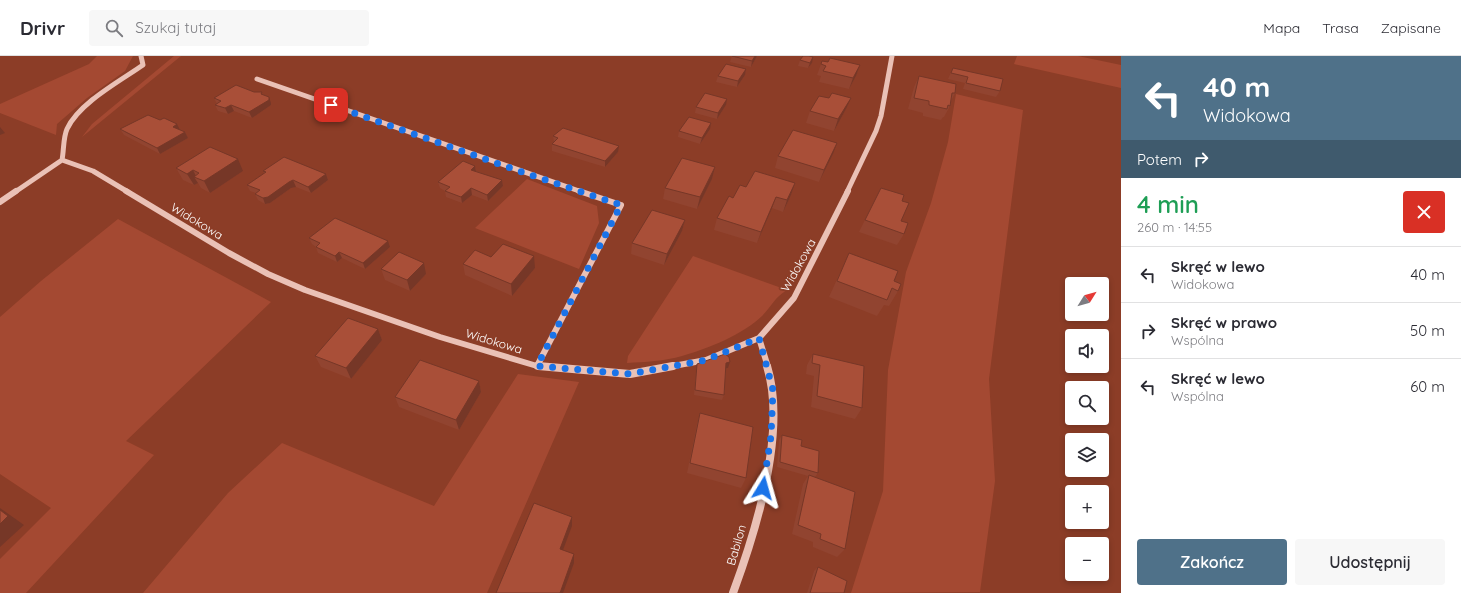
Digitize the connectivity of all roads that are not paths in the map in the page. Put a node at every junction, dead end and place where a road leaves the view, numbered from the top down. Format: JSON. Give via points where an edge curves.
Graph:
{"nodes":[{"id":1,"x":141,"y":56,"type":"edge"},
{"id":2,"x":892,"y":56,"type":"edge"},
{"id":3,"x":257,"y":79,"type":"dead end"},
{"id":4,"x":62,"y":160,"type":"junction"},
{"id":5,"x":0,"y":202,"type":"edge"},
{"id":6,"x":759,"y":338,"type":"junction"},
{"id":7,"x":537,"y":366,"type":"junction"},
{"id":8,"x":733,"y":593,"type":"edge"}],
"edges":[{"from":1,"to":4,"type":"street","via":[[143,65],[78,115],[67,129]]},
{"from":2,"to":6,"type":"street","name":"Widokowa","via":[[881,116],[850,187],[794,298]]},
{"from":3,"to":7,"type":"street","via":[[621,205]]},
{"from":4,"to":5,"type":"street"},
{"from":4,"to":7,"type":"street","name":"Widokowa","via":[[93,171],[268,274],[305,290],[440,337]]},
{"from":6,"to":7,"type":"street","name":"Widokowa","via":[[706,360],[630,374]]},
{"from":6,"to":8,"type":"street","name":"Babilon","via":[[773,390],[771,436],[763,488]]}]}
